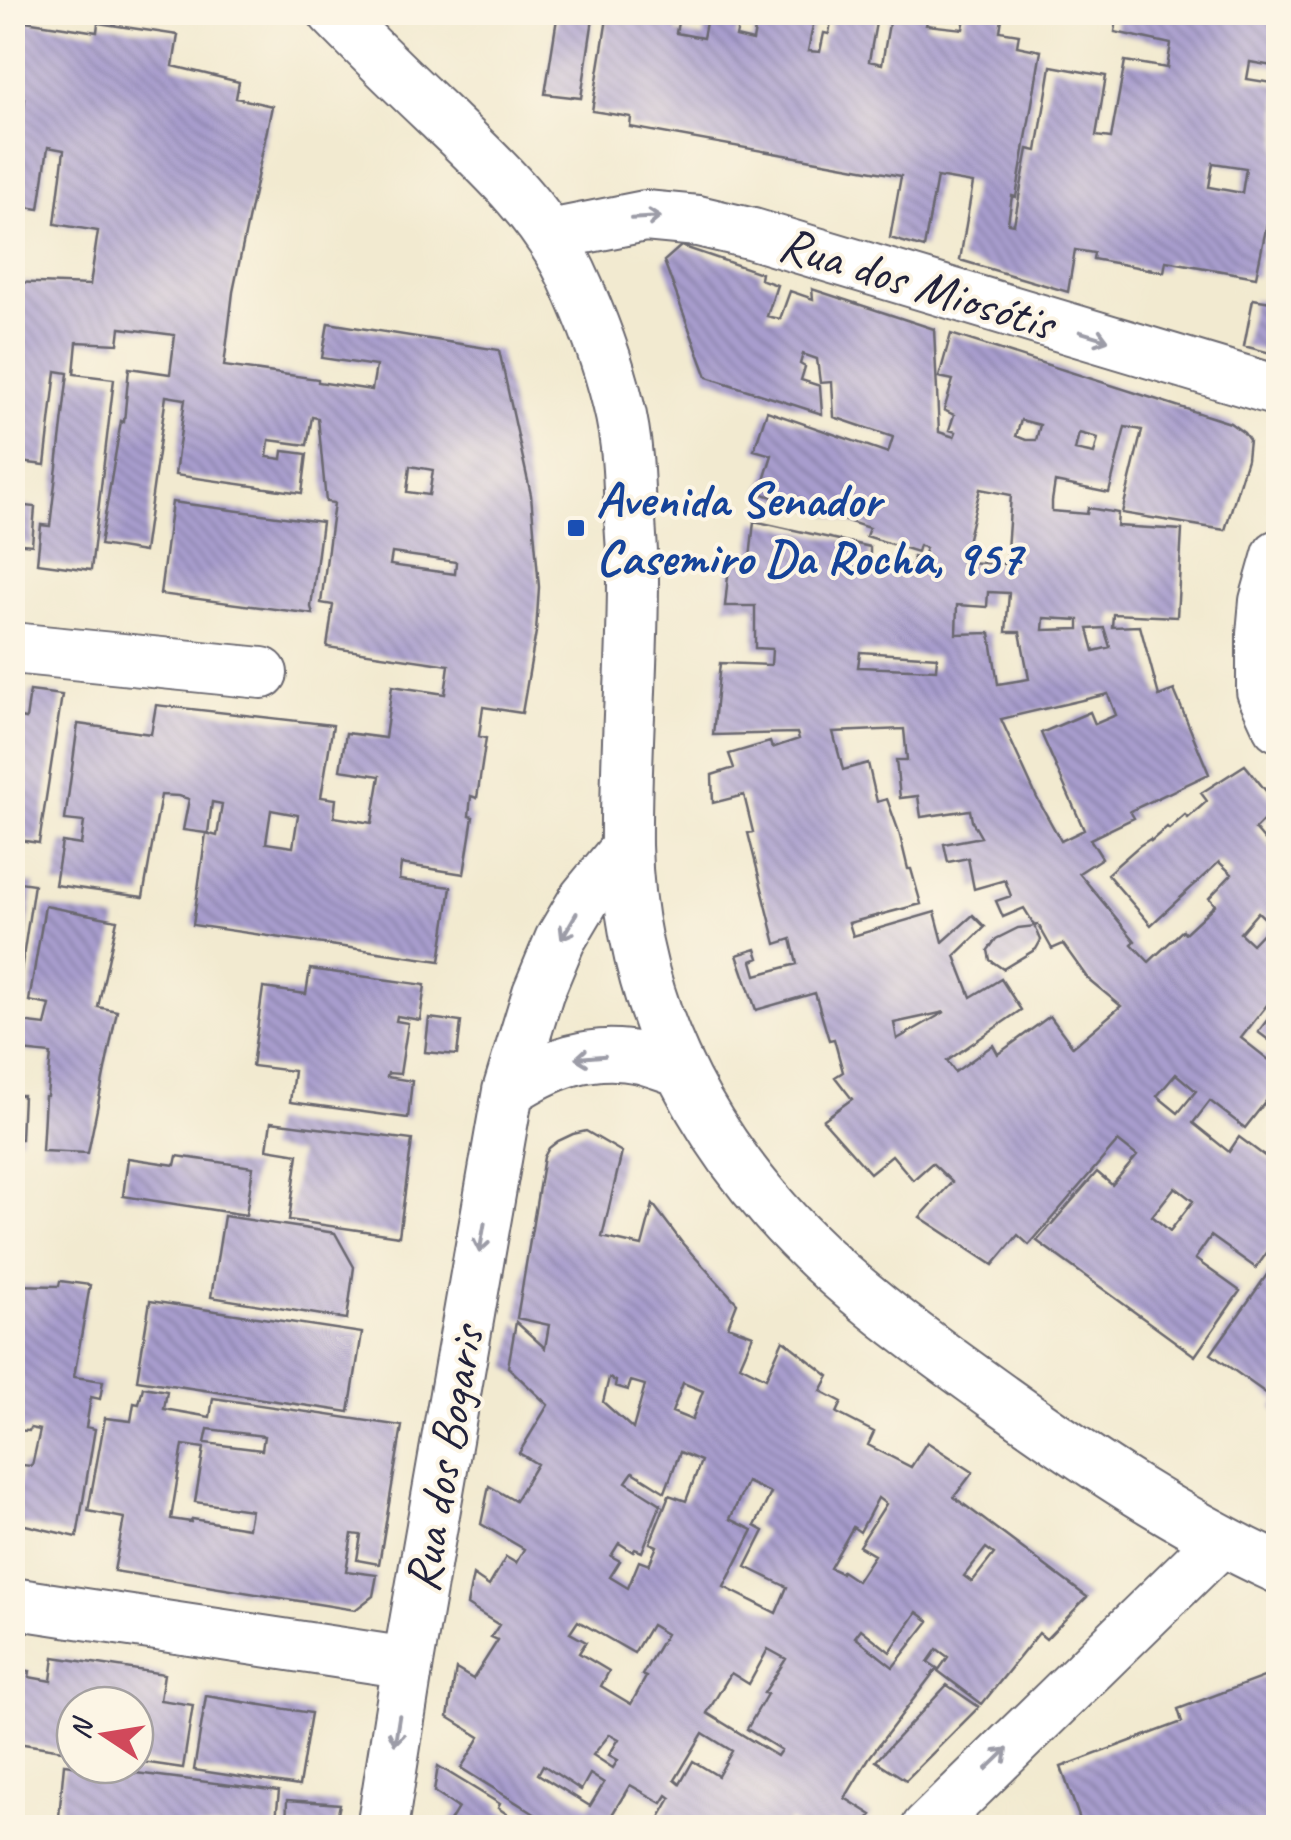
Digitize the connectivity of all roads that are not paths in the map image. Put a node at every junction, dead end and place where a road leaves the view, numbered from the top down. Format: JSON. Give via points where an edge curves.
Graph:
{"nodes":[{"id":1,"x":333,"y":12,"type":"edge"},
{"id":2,"x":550,"y":234,"type":"junction"},
{"id":3,"x":1278,"y":391,"type":"edge"},
{"id":4,"x":1278,"y":555,"type":"edge"},
{"id":5,"x":12,"y":648,"type":"edge"},
{"id":6,"x":262,"y":673,"type":"dead end"},
{"id":7,"x":1278,"y":726,"type":"edge"},
{"id":8,"x":626,"y":848,"type":"junction"},
{"id":9,"x":678,"y":1070,"type":"junction"},
{"id":10,"x":508,"y":1091,"type":"junction"},
{"id":11,"x":1220,"y":1541,"type":"junction"},
{"id":12,"x":1278,"y":1568,"type":"edge"},
{"id":13,"x":12,"y":1603,"type":"edge"},
{"id":14,"x":408,"y":1662,"type":"junction"},
{"id":15,"x":382,"y":1828,"type":"edge"},
{"id":16,"x":927,"y":1828,"type":"edge"}],
"edges":[{"from":1,"to":2,"type":"street","via":[[477,152]]},
{"from":2,"to":3,"type":"street","name":"Rua dos Miosótis","one_way":true,"via":[[645,216],[698,220]]},
{"from":2,"to":8,"type":"street","via":[[594,330],[618,404],[628,471],[633,576]]},
{"from":4,"to":7,"type":"street","via":[[1262,634],[1262,691]]},
{"from":5,"to":6,"type":"street"},
{"from":8,"to":9,"type":"street","via":[[645,983]]},
{"from":8,"to":10,"type":"street","name":"Rua dos Bogaris","one_way":true,"via":[[560,940]]},
{"from":9,"to":10,"type":"street","one_way":true,"via":[[640,1058],[584,1056]]},
{"from":9,"to":11,"type":"street","via":[[776,1213],[848,1282],[1058,1440]]},
{"from":10,"to":14,"type":"street","name":"Rua dos Bogaris","one_way":true},
{"from":11,"to":12,"type":"street"},
{"from":16,"to":11,"type":"street","one_way":true},
{"from":13,"to":14,"type":"street"},
{"from":14,"to":15,"type":"street","name":"Rua dos Bogaris","one_way":true}]}
